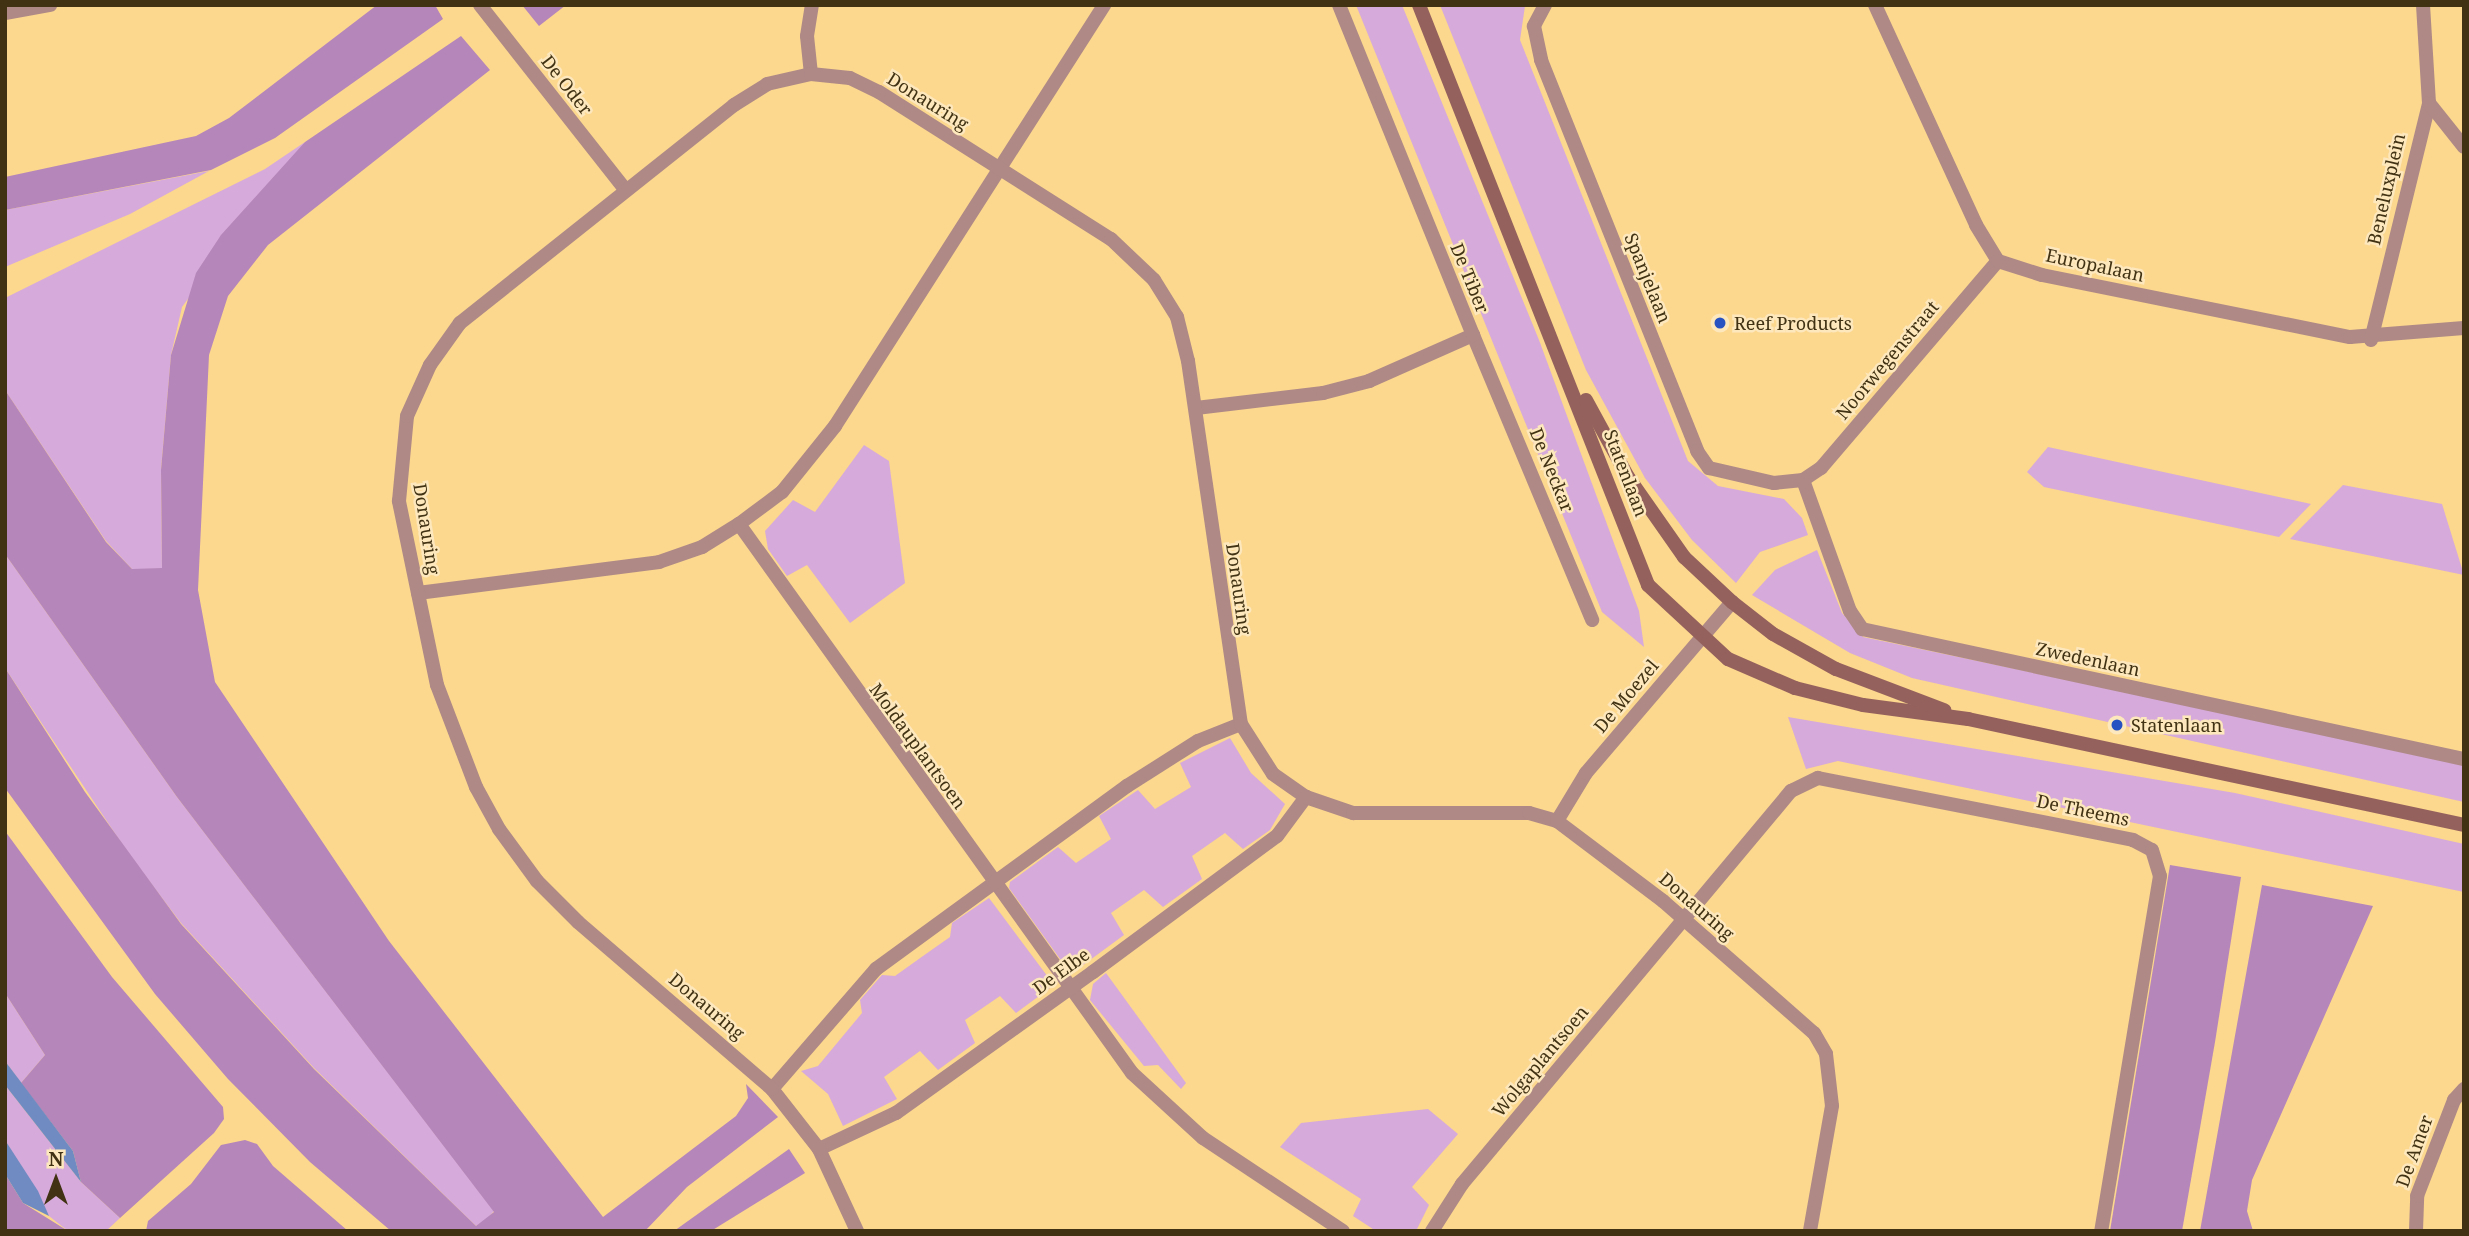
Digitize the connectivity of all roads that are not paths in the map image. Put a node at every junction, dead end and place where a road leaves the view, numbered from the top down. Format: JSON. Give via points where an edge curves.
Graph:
{"nodes":[{"id":1,"x":50,"y":5,"type":"edge"},
{"id":2,"x":480,"y":5,"type":"edge"},
{"id":3,"x":812,"y":5,"type":"edge"},
{"id":4,"x":1104,"y":5,"type":"edge"},
{"id":5,"x":1339,"y":5,"type":"edge"},
{"id":6,"x":1419,"y":5,"type":"edge"},
{"id":7,"x":1875,"y":5,"type":"edge"},
{"id":8,"x":2423,"y":5,"type":"edge"},
{"id":9,"x":1542,"y":7,"type":"edge"},
{"id":10,"x":5,"y":13,"type":"edge"},
{"id":11,"x":811,"y":74,"type":"junction"},
{"id":12,"x":2429,"y":103,"type":"junction"},
{"id":13,"x":2464,"y":147,"type":"edge"},
{"id":14,"x":998,"y":167,"type":"junction"},
{"id":15,"x":625,"y":189,"type":"junction"},
{"id":16,"x":1998,"y":261,"type":"junction"},
{"id":17,"x":2464,"y":328,"type":"edge"},
{"id":18,"x":1473,"y":335,"type":"junction"},
{"id":19,"x":2371,"y":340,"type":"junction"},
{"id":20,"x":1560,"y":354,"type":"junction"},
{"id":21,"x":1196,"y":408,"type":"junction"},
{"id":22,"x":1803,"y":480,"type":"junction"},
{"id":23,"x":739,"y":524,"type":"junction"},
{"id":24,"x":418,"y":593,"type":"junction"},
{"id":25,"x":1732,"y":602,"type":"junction"},
{"id":26,"x":1592,"y":621,"type":"dead end"},
{"id":27,"x":1701,"y":638,"type":"junction"},
{"id":28,"x":1968,"y":719,"type":"junction"},
{"id":29,"x":1241,"y":724,"type":"junction"},
{"id":30,"x":2464,"y":759,"type":"edge"},
{"id":31,"x":1306,"y":797,"type":"junction"},
{"id":32,"x":1557,"y":821,"type":"junction"},
{"id":33,"x":2464,"y":823,"type":"edge"},
{"id":34,"x":992,"y":881,"type":"junction"},
{"id":35,"x":1684,"y":920,"type":"junction"},
{"id":36,"x":1070,"y":988,"type":"junction"},
{"id":37,"x":772,"y":1088,"type":"junction"},
{"id":38,"x":2464,"y":1089,"type":"edge"},
{"id":39,"x":819,"y":1149,"type":"junction"},
{"id":40,"x":857,"y":1231,"type":"edge"},
{"id":41,"x":1343,"y":1231,"type":"edge"},
{"id":42,"x":1432,"y":1231,"type":"edge"},
{"id":43,"x":1810,"y":1231,"type":"edge"},
{"id":44,"x":2101,"y":1231,"type":"edge"},
{"id":45,"x":2416,"y":1231,"type":"edge"}],
"edges":[{"from":1,"to":10,"type":"street"},
{"from":2,"to":15,"type":"street","name":"De Oder"},
{"from":3,"to":11,"type":"street","via":[[807,36]]},
{"from":4,"to":14,"type":"street"},
{"from":5,"to":18,"type":"street","name":"De Tiber"},
{"from":6,"to":20,"type":"main road","name":"Statenlaan"},
{"from":7,"to":16,"type":"street","via":[[1976,225]]},
{"from":8,"to":12,"type":"street","name":"Beneluxplein"},
{"from":9,"to":22,"type":"street","name":"Spanjelaan","via":[[1534,40],[1541,61],[1697,451],[1709,468],[1728,476],[1774,483]]},
{"from":11,"to":14,"type":"street","name":"Donauring","via":[[850,78],[879,92]]},
{"from":11,"to":15,"type":"street","name":"Donauring","via":[[767,84]]},
{"from":12,"to":13,"type":"street"},
{"from":12,"to":19,"type":"street","name":"Beneluxplein"},
{"from":14,"to":21,"type":"street","name":"Donauring","via":[[1111,239],[1154,280],[1177,317]]},
{"from":14,"to":23,"type":"street","via":[[808,464]]},
{"from":15,"to":24,"type":"street","name":"Donauring","via":[[460,323],[430,365],[407,416],[399,473]]},
{"from":16,"to":19,"type":"street","name":"Europalaan","via":[[2042,275]]},
{"from":16,"to":22,"type":"street","name":"Noorwegenstraat","via":[[1821,468]]},
{"from":17,"to":19,"type":"street","name":"Europalaan"},
{"from":18,"to":21,"type":"street","name":"De Tiber","via":[[1369,381],[1323,393]]},
{"from":18,"to":26,"type":"street","name":"De Neckar"},
{"from":20,"to":25,"type":"main road","name":"Statenlaan","via":[[1628,477],[1684,557]]},
{"from":20,"to":27,"type":"main road","name":"Statenlaan","via":[[1648,585]]},
{"from":21,"to":29,"type":"street","name":"Donauring"},
{"from":22,"to":30,"type":"street","name":"Zwedenlaan","via":[[1850,611],[1862,629]]},
{"from":23,"to":24,"type":"street","via":[[702,547],[659,562]]},
{"from":23,"to":34,"type":"street","name":"Moldauplantsoen"},
{"from":24,"to":37,"type":"street","name":"Donauring","via":[[453,735],[499,829],[537,881],[578,922]]},
{"from":25,"to":27,"type":"street","name":"De Moezel"},
{"from":25,"to":28,"type":"main road","name":"Statenlaan","via":[[1773,634],[1836,669]]},
{"from":27,"to":28,"type":"main road","name":"Statenlaan","via":[[1728,659],[1795,688],[1863,705]]},
{"from":27,"to":32,"type":"street","name":"De Moezel","via":[[1587,773]]},
{"from":28,"to":33,"type":"main road","name":"Statenlaan"},
{"from":29,"to":31,"type":"street","name":"Donauring","via":[[1273,774]]},
{"from":29,"to":34,"type":"street","via":[[1198,741]]},
{"from":31,"to":32,"type":"street","name":"Donauring","via":[[1353,813],[1529,813]]},
{"from":31,"to":36,"type":"street","name":"De Elbe","via":[[1277,836]]},
{"from":32,"to":35,"type":"street","name":"Donauring"},
{"from":34,"to":36,"type":"street","name":"Moldauplantsoen"},
{"from":34,"to":37,"type":"street","via":[[876,969]]},
{"from":35,"to":42,"type":"street","name":"Wolgaplantsoen","via":[[1462,1184]]},
{"from":35,"to":43,"type":"street","name":"Donauring","via":[[1814,1033],[1826,1054],[1832,1106]]},
{"from":35,"to":44,"type":"street","name":"De Theems","via":[[1791,792],[1818,778],[2133,840],[2152,850],[2160,876]]},
{"from":36,"to":39,"type":"street","name":"De Elbe","via":[[896,1113]]},
{"from":36,"to":41,"type":"street","via":[[1116,1053],[1164,1106],[1203,1138]]},
{"from":37,"to":39,"type":"street","name":"Donauring"},
{"from":38,"to":45,"type":"street","name":"De Amer","via":[[2454,1100],[2417,1196]]},
{"from":39,"to":40,"type":"street","name":"Donauring"}]}
